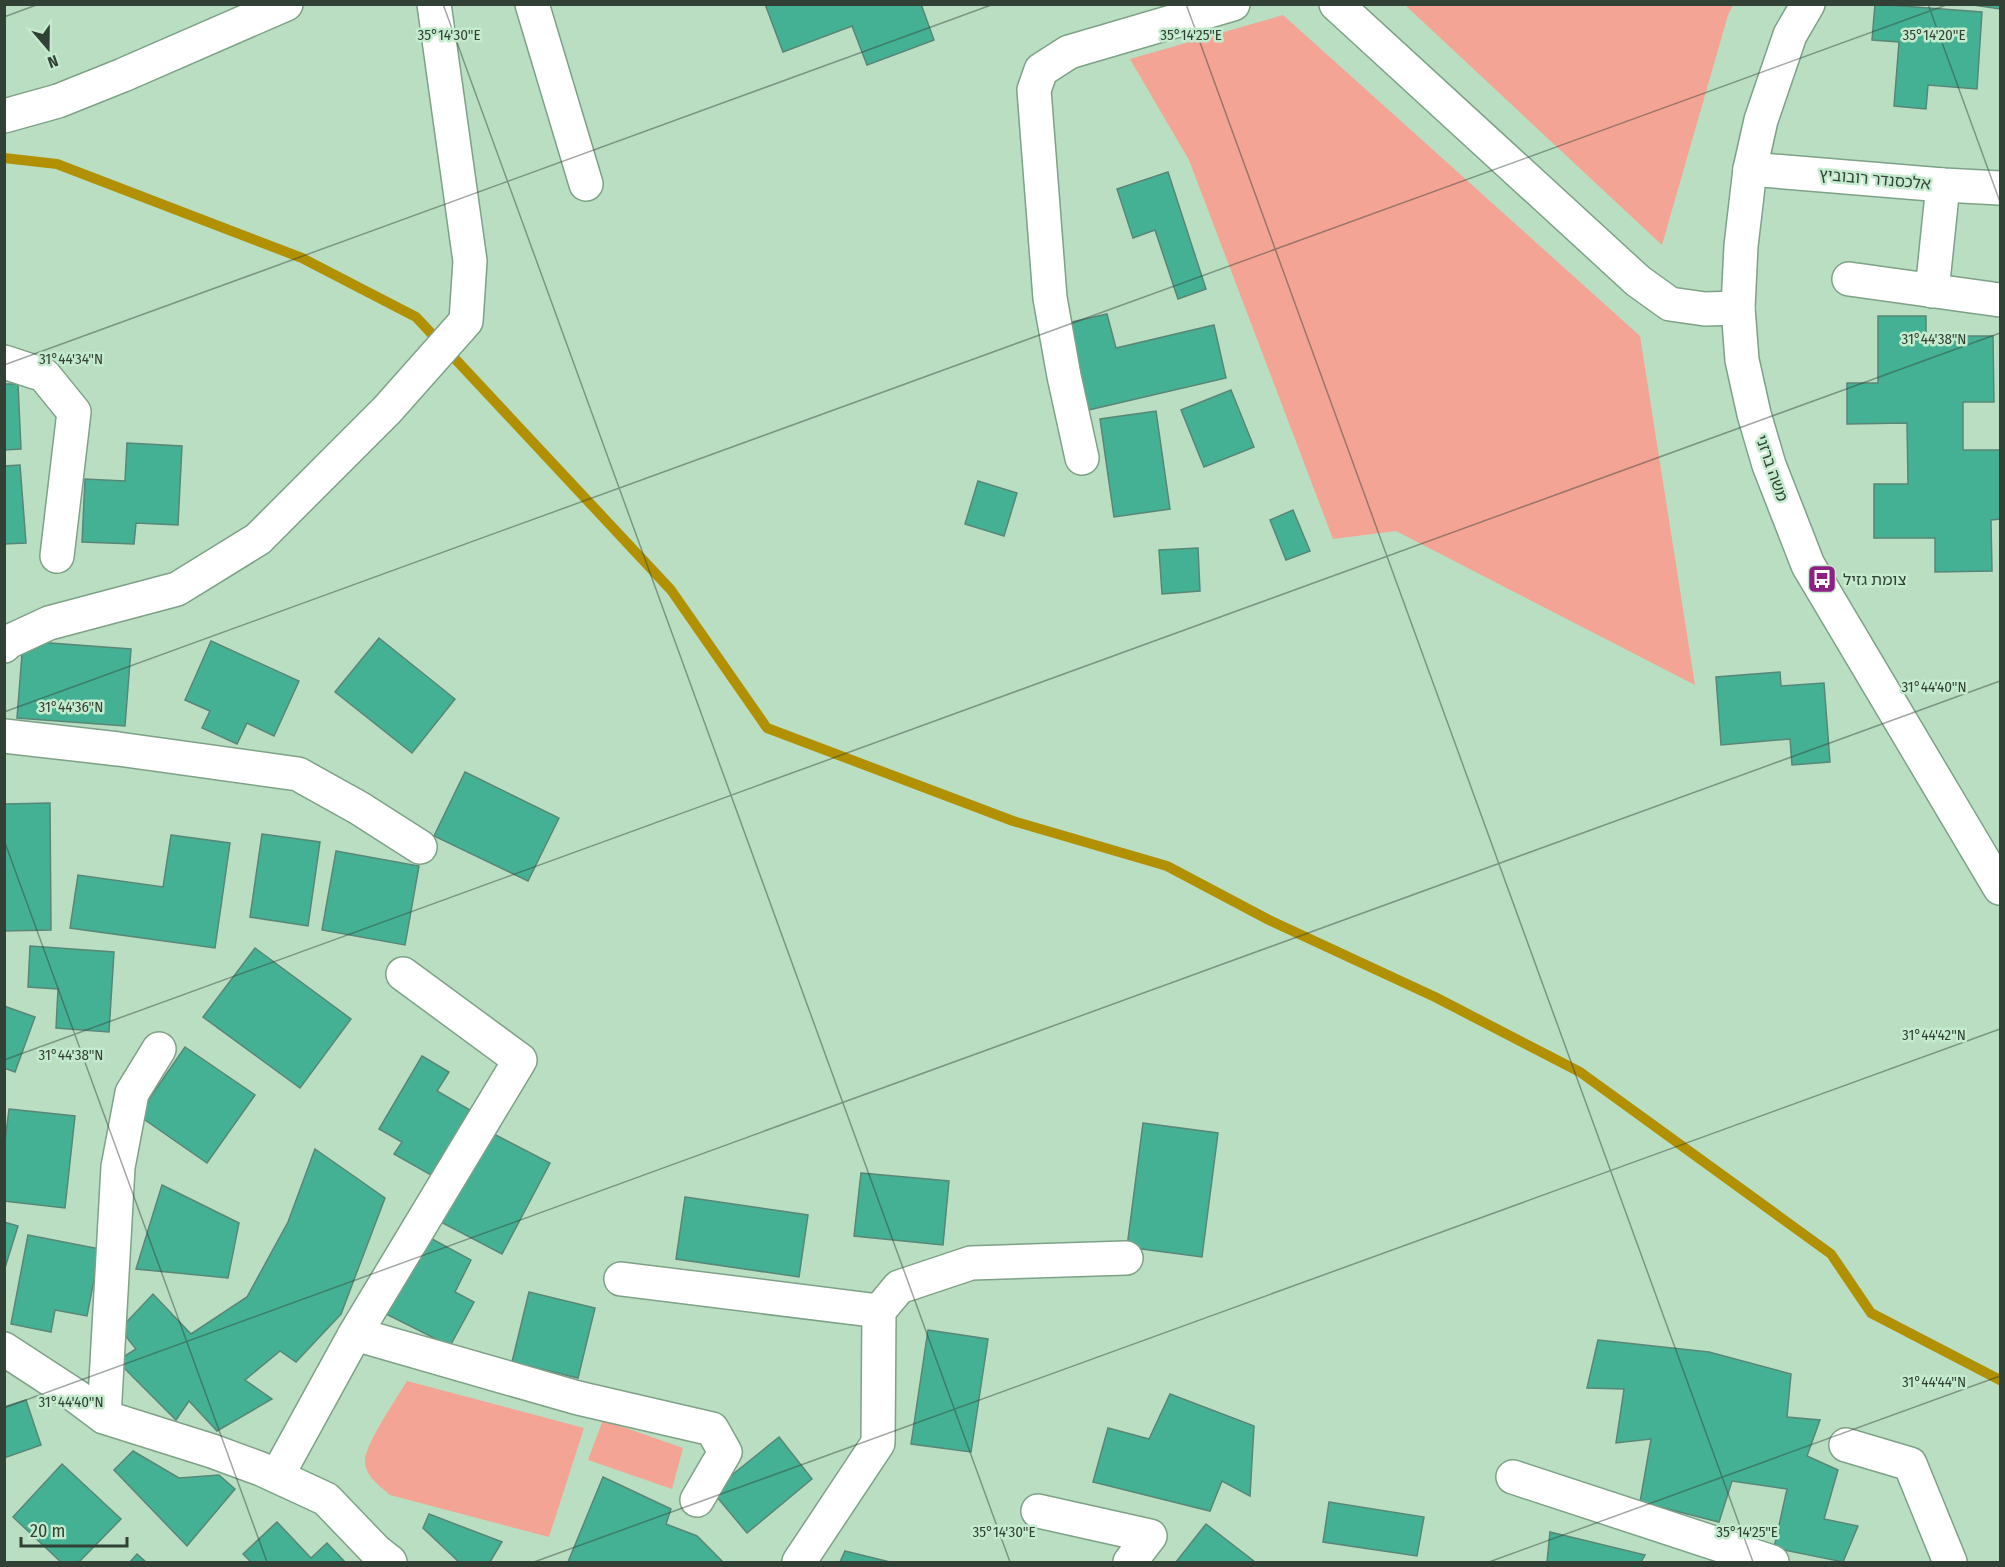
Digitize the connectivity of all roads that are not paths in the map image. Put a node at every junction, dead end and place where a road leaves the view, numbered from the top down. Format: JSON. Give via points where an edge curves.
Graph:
{"nodes":[{"id":1,"x":286,"y":4,"type":"edge"},
{"id":2,"x":434,"y":4,"type":"edge"},
{"id":3,"x":532,"y":4,"type":"edge"},
{"id":4,"x":1233,"y":4,"type":"edge"},
{"id":5,"x":1336,"y":4,"type":"edge"},
{"id":6,"x":1808,"y":4,"type":"edge"},
{"id":7,"x":4,"y":116,"type":"edge"},
{"id":8,"x":1750,"y":169,"type":"junction"},
{"id":9,"x":586,"y":184,"type":"dead end"},
{"id":10,"x":1943,"y":185,"type":"junction"},
{"id":11,"x":2001,"y":188,"type":"edge"},
{"id":12,"x":1849,"y":279,"type":"dead end"},
{"id":13,"x":1932,"y":291,"type":"junction"},
{"id":14,"x":2001,"y":300,"type":"edge"},
{"id":15,"x":1738,"y":308,"type":"junction"},
{"id":16,"x":4,"y":362,"type":"edge"},
{"id":17,"x":1082,"y":458,"type":"dead end"},
{"id":18,"x":57,"y":556,"type":"dead end"},
{"id":19,"x":4,"y":646,"type":"edge"},
{"id":20,"x":4,"y":736,"type":"edge"},
{"id":21,"x":420,"y":847,"type":"dead end"},
{"id":22,"x":2001,"y":888,"type":"edge"},
{"id":23,"x":403,"y":974,"type":"dead end"},
{"id":24,"x":159,"y":1050,"type":"dead end"},
{"id":25,"x":1126,"y":1258,"type":"dead end"},
{"id":26,"x":621,"y":1279,"type":"dead end"},
{"id":27,"x":879,"y":1311,"type":"junction"},
{"id":28,"x":355,"y":1334,"type":"junction"},
{"id":29,"x":4,"y":1349,"type":"edge"},
{"id":30,"x":104,"y":1417,"type":"junction"},
{"id":31,"x":1846,"y":1445,"type":"dead end"},
{"id":32,"x":277,"y":1476,"type":"junction"},
{"id":33,"x":1513,"y":1477,"type":"dead end"},
{"id":34,"x":697,"y":1500,"type":"dead end"},
{"id":35,"x":1038,"y":1511,"type":"dead end"},
{"id":36,"x":390,"y":1563,"type":"edge"},
{"id":37,"x":799,"y":1563,"type":"edge"},
{"id":38,"x":1130,"y":1563,"type":"edge"},
{"id":39,"x":1772,"y":1563,"type":"edge"},
{"id":40,"x":1950,"y":1563,"type":"edge"}],
"edges":[{"from":1,"to":7,"type":"street","via":[[58,101]]},
{"from":2,"to":19,"type":"street","via":[[470,261],[466,321],[387,410],[258,539],[177,589],[49,623]]},
{"from":3,"to":9,"type":"street"},
{"from":4,"to":17,"type":"street","via":[[1069,52],[1041,70],[1034,90],[1050,298]]},
{"from":5,"to":15,"type":"street","via":[[1638,281],[1670,304]]},
{"from":6,"to":8,"type":"street","name":"משה ברזני","via":[[1790,35],[1761,120]]},
{"from":8,"to":10,"type":"street","name":"אלכסנדר רובוביץ"},
{"from":8,"to":15,"type":"street","name":"משה ברזני"},
{"from":10,"to":11,"type":"street","name":"אלכסנדר רובוביץ"},
{"from":10,"to":13,"type":"street"},
{"from":12,"to":13,"type":"street"},
{"from":13,"to":14,"type":"street"},
{"from":15,"to":22,"type":"street","name":"משה ברזני","via":[[1742,360],[1754,414],[1769,465],[1808,565]]},
{"from":16,"to":18,"type":"street","via":[[44,375],[74,412]]},
{"from":20,"to":21,"type":"street","via":[[298,774]]},
{"from":23,"to":28,"type":"street","via":[[520,1060]]},
{"from":24,"to":30,"type":"street","via":[[132,1093],[118,1167]]},
{"from":25,"to":27,"type":"street","via":[[970,1263],[899,1287]]},
{"from":26,"to":27,"type":"street"},
{"from":27,"to":37,"type":"street","via":[[878,1443]]},
{"from":28,"to":32,"type":"street"},
{"from":28,"to":34,"type":"street","via":[[578,1398],[712,1429],[725,1452]]},
{"from":29,"to":30,"type":"street"},
{"from":30,"to":32,"type":"street"},
{"from":31,"to":40,"type":"street","via":[[1910,1464]]},
{"from":32,"to":36,"type":"street","via":[[326,1499]]},
{"from":33,"to":39,"type":"street"},
{"from":35,"to":38,"type":"street","via":[[1150,1536]]}]}
